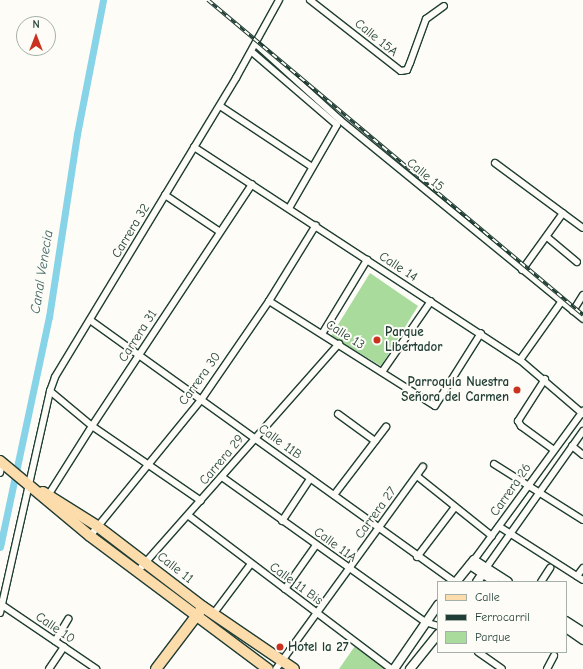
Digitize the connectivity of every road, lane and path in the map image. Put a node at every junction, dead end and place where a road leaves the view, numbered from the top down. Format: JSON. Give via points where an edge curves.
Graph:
{"nodes":[{"id":1,"x":279,"y":0,"type":"edge"},
{"id":2,"x":310,"y":0,"type":"edge"},
{"id":3,"x":320,"y":3,"type":"edge"},
{"id":4,"x":444,"y":6,"type":"dead end"},
{"id":5,"x":256,"y":44,"type":"junction"},
{"id":6,"x":252,"y":52,"type":"junction"},
{"id":7,"x":220,"y":106,"type":"junction"},
{"id":8,"x":194,"y":147,"type":"junction"},
{"id":9,"x":495,"y":163,"type":"dead end"},
{"id":10,"x":312,"y":167,"type":"junction"},
{"id":11,"x":252,"y":184,"type":"junction"},
{"id":12,"x":165,"y":195,"type":"junction"},
{"id":13,"x":289,"y":208,"type":"junction"},
{"id":14,"x":563,"y":213,"type":"junction"},
{"id":15,"x":316,"y":226,"type":"junction"},
{"id":16,"x":583,"y":228,"type":"edge"},
{"id":17,"x":220,"y":232,"type":"junction"},
{"id":18,"x":547,"y":237,"type":"junction"},
{"id":19,"x":367,"y":260,"type":"junction"},
{"id":20,"x":577,"y":262,"type":"dead end"},
{"id":21,"x":522,"y":270,"type":"junction"},
{"id":22,"x":583,"y":295,"type":"edge"},
{"id":23,"x":269,"y":301,"type":"junction"},
{"id":24,"x":431,"y":301,"type":"junction"},
{"id":25,"x":562,"y":301,"type":"junction"},
{"id":26,"x":573,"y":311,"type":"junction"},
{"id":27,"x":583,"y":319,"type":"edge"},
{"id":28,"x":90,"y":320,"type":"junction"},
{"id":29,"x":481,"y":333,"type":"junction"},
{"id":30,"x":322,"y":334,"type":"junction"},
{"id":31,"x":339,"y":344,"type":"junction"},
{"id":32,"x":137,"y":356,"type":"junction"},
{"id":33,"x":520,"y":360,"type":"junction"},
{"id":34,"x":382,"y":372,"type":"junction"},
{"id":35,"x":545,"y":379,"type":"junction"},
{"id":36,"x":50,"y":391,"type":"junction"},
{"id":37,"x":201,"y":400,"type":"junction"},
{"id":38,"x":582,"y":412,"type":"edge"},
{"id":39,"x":338,"y":414,"type":"dead end"},
{"id":40,"x":92,"y":426,"type":"junction"},
{"id":41,"x":386,"y":427,"type":"dead end"},
{"id":42,"x":583,"y":431,"type":"edge"},
{"id":43,"x":254,"y":438,"type":"junction"},
{"id":44,"x":375,"y":441,"type":"junction"},
{"id":45,"x":572,"y":446,"type":"junction"},
{"id":46,"x":554,"y":450,"type":"junction"},
{"id":47,"x":583,"y":455,"type":"edge"},
{"id":48,"x":147,"y":464,"type":"junction"},
{"id":49,"x":494,"y":464,"type":"dead end"},
{"id":50,"x":1,"y":466,"type":"edge"},
{"id":51,"x":423,"y":466,"type":"dead end"},
{"id":52,"x":416,"y":476,"type":"junction"},
{"id":53,"x":222,"y":477,"type":"junction"},
{"id":54,"x":310,"y":479,"type":"junction"},
{"id":55,"x":26,"y":481,"type":"junction"},
{"id":56,"x":529,"y":487,"type":"junction"},
{"id":57,"x":540,"y":493,"type":"junction"},
{"id":58,"x":334,"y":495,"type":"junction"},
{"id":59,"x":50,"y":498,"type":"junction"},
{"id":60,"x":201,"y":501,"type":"junction"},
{"id":61,"x":455,"y":507,"type":"junction"},
{"id":62,"x":189,"y":516,"type":"junction"},
{"id":63,"x":282,"y":520,"type":"junction"},
{"id":64,"x":583,"y":520,"type":"edge"},
{"id":65,"x":97,"y":526,"type":"junction"},
{"id":66,"x":500,"y":527,"type":"junction"},
{"id":67,"x":379,"y":528,"type":"junction"},
{"id":68,"x":510,"y":534,"type":"junction"},
{"id":69,"x":90,"y":536,"type":"junction"},
{"id":70,"x":492,"y":536,"type":"junction"},
{"id":71,"x":316,"y":545,"type":"junction"},
{"id":72,"x":417,"y":556,"type":"junction"},
{"id":73,"x":146,"y":562,"type":"junction"},
{"id":74,"x":472,"y":562,"type":"junction"},
{"id":75,"x":250,"y":565,"type":"junction"},
{"id":76,"x":550,"y":568,"type":"dead end"},
{"id":77,"x":583,"y":568,"type":"edge"},
{"id":78,"x":349,"y":569,"type":"junction"},
{"id":79,"x":485,"y":571,"type":"junction"},
{"id":80,"x":137,"y":572,"type":"junction"},
{"id":81,"x":577,"y":576,"type":"junction"},
{"id":82,"x":583,"y":580,"type":"edge"},
{"id":83,"x":454,"y":581,"type":"edge"},
{"id":84,"x":457,"y":581,"type":"edge"},
{"id":85,"x":478,"y":581,"type":"edge"},
{"id":86,"x":495,"y":581,"type":"edge"},
{"id":87,"x":506,"y":581,"type":"edge"},
{"id":88,"x":542,"y":581,"type":"edge"},
{"id":89,"x":285,"y":589,"type":"junction"},
{"id":90,"x":2,"y":605,"type":"junction"},
{"id":91,"x":437,"y":606,"type":"edge"},
{"id":92,"x":203,"y":607,"type":"junction"},
{"id":93,"x":317,"y":612,"type":"junction"},
{"id":94,"x":0,"y":613,"type":"edge"},
{"id":95,"x":214,"y":613,"type":"junction"},
{"id":96,"x":196,"y":616,"type":"junction"},
{"id":97,"x":68,"y":619,"type":"dead end"},
{"id":98,"x":424,"y":622,"type":"junction"},
{"id":99,"x":567,"y":622,"type":"edge"},
{"id":100,"x":437,"y":626,"type":"edge"},
{"id":101,"x":567,"y":629,"type":"edge"},
{"id":102,"x":583,"y":632,"type":"edge"},
{"id":103,"x":437,"y":635,"type":"edge"},
{"id":104,"x":583,"y":640,"type":"edge"},
{"id":105,"x":55,"y":641,"type":"junction"},
{"id":106,"x":64,"y":647,"type":"junction"},
{"id":107,"x":479,"y":653,"type":"edge"},
{"id":108,"x":554,"y":656,"type":"dead end"},
{"id":109,"x":282,"y":660,"type":"junction"},
{"id":110,"x":49,"y":669,"type":"edge"},
{"id":111,"x":96,"y":669,"type":"edge"},
{"id":112,"x":156,"y":669,"type":"edge"},
{"id":113,"x":268,"y":669,"type":"edge"},
{"id":114,"x":276,"y":669,"type":"edge"},
{"id":115,"x":294,"y":669,"type":"edge"},
{"id":116,"x":391,"y":669,"type":"edge"},
{"id":117,"x":394,"y":669,"type":"edge"},
{"id":118,"x":410,"y":669,"type":"edge"},
{"id":119,"x":502,"y":669,"type":"edge"},
{"id":120,"x":547,"y":669,"type":"edge"}],
"edges":[{"from":1,"to":5,"type":"street","name":"Carrera 32"},
{"from":2,"to":3,"type":"street","name":"Calle 15A"},
{"from":3,"to":4,"type":"street","name":"Calle 15A","via":[[398,70],[404,71],[410,63],[426,19]]},
{"from":5,"to":6,"type":"street","name":"Carrera 32"},
{"from":5,"to":21,"type":"street","name":"Calle 15","via":[[340,120]]},
{"from":6,"to":7,"type":"street","name":"Carrera 32"},
{"from":6,"to":10,"type":"street","via":[[337,125]]},
{"from":7,"to":8,"type":"street","name":"Carrera 32"},
{"from":7,"to":10,"type":"street"},
{"from":8,"to":11,"type":"street","name":"Calle 14"},
{"from":8,"to":12,"type":"street","name":"Carrera 32"},
{"from":9,"to":14,"type":"street"},
{"from":10,"to":13,"type":"street"},
{"from":11,"to":13,"type":"street","name":"Calle 14"},
{"from":11,"to":17,"type":"street","name":"Carrera 31"},
{"from":12,"to":17,"type":"street"},
{"from":12,"to":28,"type":"street","name":"Carrera 32"},
{"from":13,"to":15,"type":"street","name":"Calle 14"},
{"from":14,"to":16,"type":"street"},
{"from":14,"to":18,"type":"street"},
{"from":15,"to":19,"type":"street","name":"Calle 14"},
{"from":15,"to":23,"type":"street","name":"Carrera 30"},
{"from":17,"to":32,"type":"street","name":"Carrera 31"},
{"from":18,"to":20,"type":"street"},
{"from":18,"to":21,"type":"street"},
{"from":19,"to":24,"type":"street","name":"Calle 14"},
{"from":19,"to":30,"type":"street"},
{"from":21,"to":25,"type":"street","name":"Calle 15"},
{"from":22,"to":26,"type":"street"},
{"from":23,"to":30,"type":"street","name":"Calle 13"},
{"from":23,"to":37,"type":"street","name":"Carrera 30"},
{"from":24,"to":29,"type":"street","name":"Calle 14"},
{"from":24,"to":34,"type":"street"},
{"from":25,"to":26,"type":"street","name":"Calle 15"},
{"from":25,"to":33,"type":"street"},
{"from":26,"to":27,"type":"street","name":"Calle 15"},
{"from":28,"to":32,"type":"street","name":"Calle 11B"},
{"from":28,"to":36,"type":"street","name":"Carrera 32","via":[[55,377]]},
{"from":29,"to":33,"type":"street","name":"Calle 14"},
{"from":29,"to":34,"type":"street","name":"Calle 13","via":[[435,406]]},
{"from":30,"to":31,"type":"street","name":"Calle 13"},
{"from":31,"to":34,"type":"street","name":"Calle 13"},
{"from":31,"to":43,"type":"street","name":"Carrera 29"},
{"from":32,"to":37,"type":"street","name":"Calle 11B"},
{"from":32,"to":40,"type":"street","name":"Carrera 31"},
{"from":33,"to":35,"type":"street","name":"Calle 14"},
{"from":35,"to":38,"type":"street","name":"Calle 14"},
{"from":35,"to":46,"type":"street","via":[[519,417],[521,426]]},
{"from":36,"to":40,"type":"street"},
{"from":36,"to":55,"type":"street","name":"Carrera 32"},
{"from":37,"to":43,"type":"street","name":"Calle 11B"},
{"from":37,"to":48,"type":"street","name":"Carrera 30"},
{"from":38,"to":46,"type":"street","name":"Carrera 26"},
{"from":39,"to":44,"type":"street"},
{"from":40,"to":48,"type":"street"},
{"from":40,"to":59,"type":"street","name":"Carrera 31"},
{"from":41,"to":44,"type":"street"},
{"from":42,"to":45,"type":"street","name":"Carrera 26"},
{"from":43,"to":53,"type":"street","name":"Carrera 29"},
{"from":43,"to":54,"type":"street","name":"Calle 11B"},
{"from":44,"to":58,"type":"street"},
{"from":45,"to":47,"type":"street"},
{"from":45,"to":57,"type":"street","name":"Carrera 26"},
{"from":46,"to":56,"type":"street","name":"Carrera 26"},
{"from":48,"to":60,"type":"street"},
{"from":48,"to":65,"type":"street","name":"Carrera 30"},
{"from":49,"to":56,"type":"street"},
{"from":50,"to":55,"type":"main road","name":"Calle 11"},
{"from":51,"to":52,"type":"street","name":"Carrera 27"},
{"from":52,"to":61,"type":"street"},
{"from":52,"to":67,"type":"street","name":"Carrera 27"},
{"from":53,"to":60,"type":"street","name":"Carrera 29"},
{"from":53,"to":63,"type":"street","name":"Calle 11A"},
{"from":54,"to":58,"type":"street","name":"Calle 11B"},
{"from":54,"to":63,"type":"street"},
{"from":55,"to":59,"type":"main road","name":"Calle 11"},
{"from":55,"to":90,"type":"street"},
{"from":56,"to":57,"type":"street"},
{"from":56,"to":66,"type":"street","name":"Carrera 26"},
{"from":57,"to":64,"type":"street"},
{"from":57,"to":68,"type":"street","name":"Carrera 26"},
{"from":58,"to":67,"type":"street","name":"Calle 11B"},
{"from":59,"to":65,"type":"main road","name":"Calle 11"},
{"from":59,"to":69,"type":"main road","name":"Calle 11"},
{"from":60,"to":62,"type":"street","name":"Carrera 29"},
{"from":61,"to":70,"type":"street"},
{"from":61,"to":72,"type":"street"},
{"from":62,"to":73,"type":"street","name":"Carrera 29"},
{"from":62,"to":75,"type":"street","name":"Calle 11 Bis"},
{"from":63,"to":71,"type":"street","name":"Calle 11A"},
{"from":65,"to":69,"type":"street","name":"Carrera 30"},
{"from":65,"to":73,"type":"main road","name":"Calle 11"},
{"from":66,"to":68,"type":"street"},
{"from":66,"to":70,"type":"street","name":"Carrera 26"},
{"from":67,"to":72,"type":"street","name":"Calle 11B"},
{"from":67,"to":78,"type":"street","name":"Carrera 27"},
{"from":68,"to":79,"type":"street","name":"Carrera 26"},
{"from":68,"to":81,"type":"street"},
{"from":69,"to":80,"type":"main road","name":"Calle 11"},
{"from":70,"to":74,"type":"street","name":"Carrera 26"},
{"from":71,"to":78,"type":"street","name":"Calle 11A"},
{"from":71,"to":89,"type":"street"},
{"from":72,"to":83,"type":"street","name":"Calle 11B"},
{"from":73,"to":80,"type":"street","name":"Carrera 29"},
{"from":73,"to":92,"type":"main road","name":"Calle 11"},
{"from":74,"to":79,"type":"street"},
{"from":74,"to":84,"type":"street","name":"Carrera 26"},
{"from":75,"to":89,"type":"street","name":"Calle 11 Bis"},
{"from":75,"to":95,"type":"street"},
{"from":76,"to":88,"type":"street"},
{"from":77,"to":81,"type":"street"},
{"from":78,"to":93,"type":"street","name":"Carrera 27"},
{"from":78,"to":98,"type":"street","name":"Calle 11A"},
{"from":79,"to":85,"type":"street","name":"Carrera 26"},
{"from":79,"to":86,"type":"street"},
{"from":79,"to":87,"type":"street"},
{"from":80,"to":96,"type":"main road","name":"Calle 11"},
{"from":81,"to":82,"type":"street"},
{"from":89,"to":93,"type":"street","name":"Calle 11 Bis"},
{"from":90,"to":94,"type":"street"},
{"from":90,"to":105,"type":"street","name":"Calle 10"},
{"from":91,"to":98,"type":"street"},
{"from":92,"to":95,"type":"main road","name":"Calle 11"},
{"from":92,"to":96,"type":"main road"},
{"from":93,"to":109,"type":"street","name":"Carrera 27"},
{"from":93,"to":116,"type":"street","name":"Calle 11 Bis"},
{"from":95,"to":109,"type":"main road","name":"Calle 11"},
{"from":96,"to":112,"type":"main road"},
{"from":96,"to":113,"type":"main road","name":"Calle 11"},
{"from":97,"to":105,"type":"street"},
{"from":98,"to":100,"type":"street","name":"Calle 11A"},
{"from":98,"to":117,"type":"street"},
{"from":99,"to":102,"type":"street"},
{"from":101,"to":104,"type":"street"},
{"from":103,"to":118,"type":"street"},
{"from":105,"to":106,"type":"street","name":"Calle 10"},
{"from":106,"to":110,"type":"street"},
{"from":106,"to":111,"type":"street","name":"Calle 10"},
{"from":107,"to":119,"type":"street"},
{"from":108,"to":120,"type":"street"},
{"from":109,"to":114,"type":"street","name":"Carrera 27"},
{"from":109,"to":115,"type":"main road","name":"Calle 11"}]}
